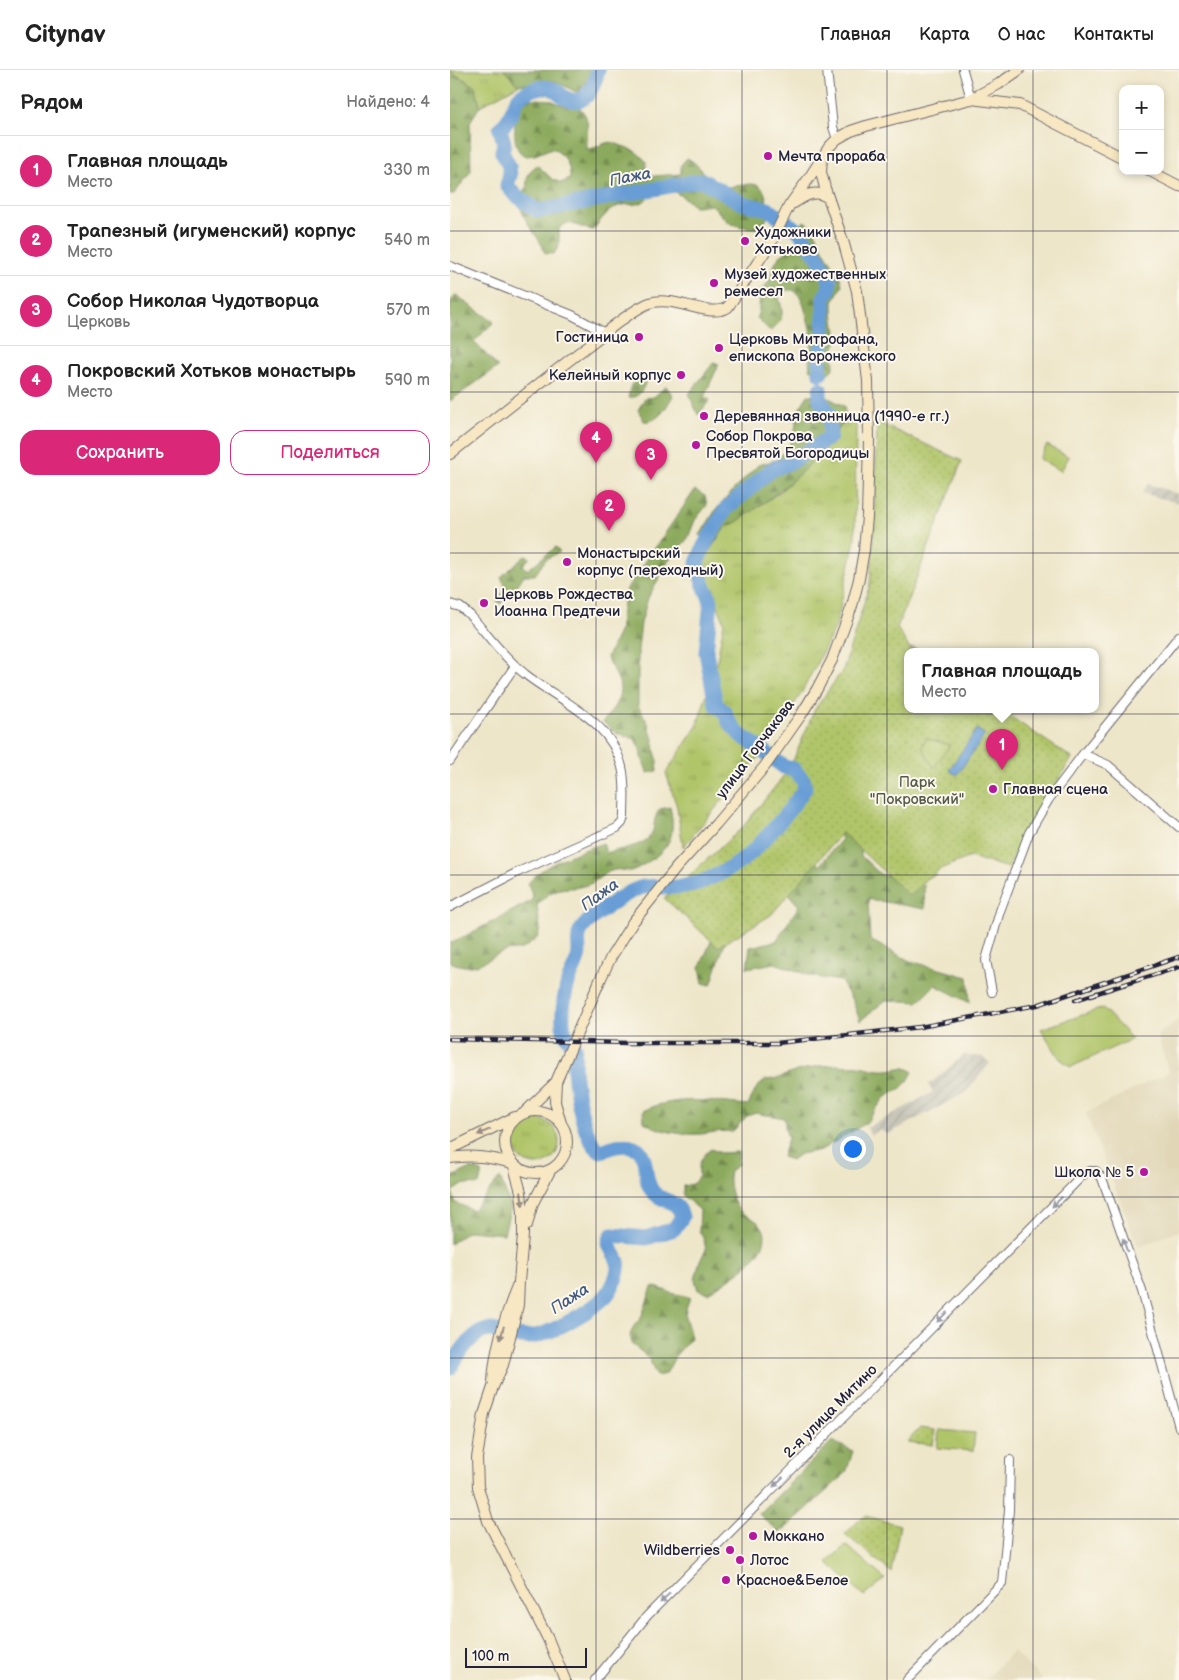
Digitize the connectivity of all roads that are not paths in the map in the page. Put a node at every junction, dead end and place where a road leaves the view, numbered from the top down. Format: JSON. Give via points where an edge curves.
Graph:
{"nodes":[{"id":1,"x":827,"y":70,"type":"edge"},
{"id":2,"x":963,"y":70,"type":"edge"},
{"id":3,"x":1019,"y":70,"type":"edge"},
{"id":4,"x":971,"y":99,"type":"junction"},
{"id":5,"x":837,"y":139,"type":"junction"},
{"id":6,"x":1119,"y":156,"type":"edge"},
{"id":7,"x":822,"y":158,"type":"junction"},
{"id":8,"x":1158,"y":175,"type":"edge"},
{"id":9,"x":1179,"y":186,"type":"edge"},
{"id":10,"x":827,"y":196,"type":"junction"},
{"id":11,"x":789,"y":206,"type":"junction"},
{"id":12,"x":450,"y":266,"type":"edge"},
{"id":13,"x":605,"y":333,"type":"junction"},
{"id":14,"x":450,"y":454,"type":"edge"},
{"id":15,"x":450,"y":604,"type":"edge"},
{"id":16,"x":1179,"y":636,"type":"edge"},
{"id":17,"x":515,"y":666,"type":"junction"},
{"id":18,"x":1083,"y":754,"type":"junction"},
{"id":19,"x":450,"y":761,"type":"edge"},
{"id":20,"x":1179,"y":827,"type":"edge"},
{"id":21,"x":450,"y":907,"type":"edge"},
{"id":22,"x":992,"y":992,"type":"dead end"},
{"id":23,"x":556,"y":1082,"type":"junction"},
{"id":24,"x":521,"y":1115,"type":"junction"},
{"id":25,"x":562,"y":1127,"type":"junction"},
{"id":26,"x":450,"y":1149,"type":"edge"},
{"id":27,"x":450,"y":1158,"type":"edge"},
{"id":28,"x":513,"y":1163,"type":"junction"},
{"id":29,"x":551,"y":1169,"type":"junction"},
{"id":30,"x":524,"y":1235,"type":"junction"},
{"id":31,"x":1179,"y":1427,"type":"edge"},
{"id":32,"x":1010,"y":1460,"type":"dead end"},
{"id":33,"x":565,"y":1680,"type":"edge"},
{"id":34,"x":595,"y":1680,"type":"edge"},
{"id":35,"x":907,"y":1680,"type":"edge"}],
"edges":[{"from":1,"to":5,"type":"street"},
{"from":2,"to":4,"type":"street"},
{"from":3,"to":4,"type":"main road"},
{"from":4,"to":5,"type":"main road","via":[[866,126]]},
{"from":4,"to":6,"type":"main road","via":[[1020,105]]},
{"from":5,"to":7,"type":"main road"},
{"from":7,"to":10,"type":"main road","name":"улица Горчакова","via":[[821,172]]},
{"from":7,"to":11,"type":"main road"},
{"from":8,"to":9,"type":"main road"},
{"from":10,"to":11,"type":"main road","via":[[814,193]]},
{"from":10,"to":23,"type":"main road","name":"улица Горчакова","via":[[857,291],[868,399],[864,550],[852,606],[818,689],[780,746],[650,898],[616,949],[592,996]]},
{"from":11,"to":13,"type":"main road","via":[[774,238],[724,310],[716,312],[658,301],[639,308]]},
{"from":12,"to":13,"type":"street","via":[[572,315]]},
{"from":13,"to":14,"type":"main road"},
{"from":15,"to":17,"type":"street","via":[[460,606],[470,615]]},
{"from":16,"to":18,"type":"street"},
{"from":17,"to":19,"type":"street"},
{"from":17,"to":21,"type":"street","via":[[594,722],[608,738],[622,766],[624,817],[617,828],[518,872]]},
{"from":18,"to":20,"type":"street","via":[[1108,765]]},
{"from":18,"to":22,"type":"street","via":[[1049,799],[1029,833],[986,960]]},
{"from":23,"to":24,"type":"main road"},
{"from":23,"to":25,"type":"main road","via":[[555,1102]]},
{"from":24,"to":25,"type":"main road","via":[[535,1111],[546,1113],[556,1118]]},
{"from":24,"to":26,"type":"main road","one_way":true},
{"from":24,"to":28,"type":"main road","via":[[508,1129],[505,1138],[505,1147]]},
{"from":25,"to":29,"type":"main road","via":[[566,1136],[564,1155]]},
{"from":27,"to":28,"type":"main road","via":[[486,1156]]},
{"from":28,"to":29,"type":"main road","via":[[531,1173]]},
{"from":28,"to":30,"type":"main road","one_way":true,"via":[[521,1192]]},
{"from":29,"to":30,"type":"main road","via":[[533,1203]]},
{"from":30,"to":33,"type":"main road","via":[[519,1282],[484,1414],[476,1474],[482,1502],[496,1538],[548,1639]]},
{"from":31,"to":34,"type":"street","name":"2-я улица Митино","one_way":true,"via":[[1142,1291],[1102,1178],[1093,1170],[1083,1175],[679,1583]]},
{"from":32,"to":35,"type":"street","via":[[1004,1579]]}]}
